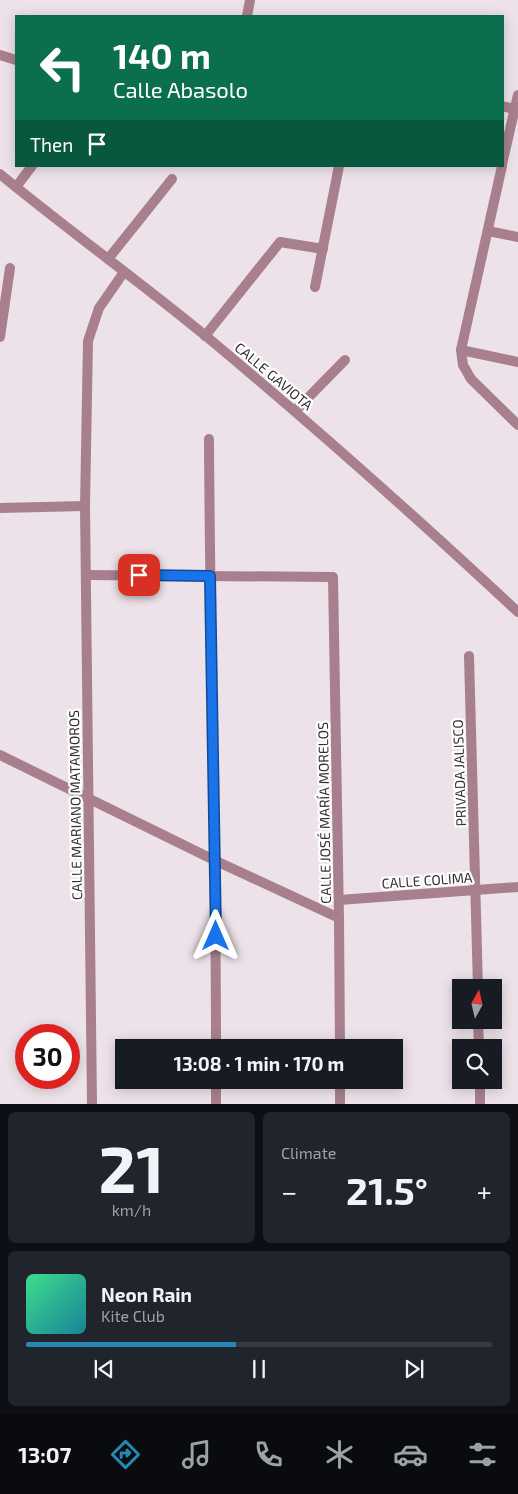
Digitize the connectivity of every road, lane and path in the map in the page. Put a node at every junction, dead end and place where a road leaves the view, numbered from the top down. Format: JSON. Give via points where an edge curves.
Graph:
{"nodes":[{"id":1,"x":250,"y":0,"type":"edge"},
{"id":2,"x":247,"y":15,"type":"edge"},
{"id":3,"x":0,"y":55,"type":"edge"},
{"id":4,"x":15,"y":60,"type":"edge"},
{"id":5,"x":518,"y":95,"type":"edge"},
{"id":6,"x":516,"y":109,"type":"edge"},
{"id":7,"x":504,"y":157,"type":"edge"},
{"id":8,"x":31,"y":167,"type":"edge"},
{"id":9,"x":340,"y":167,"type":"edge"},
{"id":10,"x":502,"y":167,"type":"edge"},
{"id":11,"x":0,"y":174,"type":"edge"},
{"id":12,"x":172,"y":179,"type":"dead end"},
{"id":13,"x":16,"y":187,"type":"junction"},
{"id":14,"x":488,"y":231,"type":"junction"},
{"id":15,"x":518,"y":237,"type":"edge"},
{"id":16,"x":323,"y":249,"type":"junction"},
{"id":17,"x":108,"y":259,"type":"junction"},
{"id":18,"x":10,"y":268,"type":"dead end"},
{"id":19,"x":124,"y":272,"type":"junction"},
{"id":20,"x":315,"y":287,"type":"dead end"},
{"id":21,"x":205,"y":336,"type":"junction"},
{"id":22,"x":0,"y":337,"type":"edge"},
{"id":23,"x":461,"y":350,"type":"junction"},
{"id":24,"x":345,"y":360,"type":"dead end"},
{"id":25,"x":518,"y":362,"type":"edge"},
{"id":26,"x":295,"y":411,"type":"junction"},
{"id":27,"x":518,"y":425,"type":"edge"},
{"id":28,"x":209,"y":439,"type":"dead end"},
{"id":29,"x":85,"y":506,"type":"junction"},
{"id":30,"x":0,"y":508,"type":"edge"},
{"id":31,"x":86,"y":575,"type":"junction"},
{"id":32,"x":210,"y":576,"type":"junction"},
{"id":33,"x":518,"y":612,"type":"edge"},
{"id":34,"x":469,"y":656,"type":"dead end"},
{"id":35,"x":0,"y":755,"type":"edge"},
{"id":36,"x":89,"y":799,"type":"junction"},
{"id":37,"x":216,"y":861,"type":"junction"},
{"id":38,"x":518,"y":887,"type":"edge"},
{"id":39,"x":476,"y":890,"type":"junction"},
{"id":40,"x":339,"y":900,"type":"junction"},
{"id":41,"x":340,"y":918,"type":"junction"},
{"id":42,"x":478,"y":979,"type":"edge"},
{"id":43,"x":216,"y":1039,"type":"edge"},
{"id":44,"x":340,"y":1039,"type":"edge"},
{"id":45,"x":216,"y":1089,"type":"edge"},
{"id":46,"x":340,"y":1089,"type":"edge"},
{"id":47,"x":480,"y":1089,"type":"edge"},
{"id":48,"x":92,"y":1104,"type":"edge"},
{"id":49,"x":216,"y":1104,"type":"edge"},
{"id":50,"x":340,"y":1104,"type":"edge"},
{"id":51,"x":480,"y":1104,"type":"edge"}],
"edges":[{"from":1,"to":2,"type":"street"},
{"from":3,"to":4,"type":"street"},
{"from":5,"to":6,"type":"street"},
{"from":6,"to":7,"type":"street"},
{"from":8,"to":13,"type":"street"},
{"from":9,"to":16,"type":"street"},
{"from":10,"to":14,"type":"street"},
{"from":11,"to":13,"type":"street","name":"CALLE GAVIOTA"},
{"from":12,"to":17,"type":"street"},
{"from":13,"to":17,"type":"street","name":"CALLE GAVIOTA"},
{"from":14,"to":15,"type":"street"},
{"from":14,"to":23,"type":"street"},
{"from":16,"to":20,"type":"street"},
{"from":16,"to":21,"type":"street","via":[[280,242]]},
{"from":17,"to":19,"type":"street","name":"CALLE GAVIOTA"},
{"from":18,"to":22,"type":"street"},
{"from":19,"to":21,"type":"street","name":"CALLE GAVIOTA"},
{"from":19,"to":29,"type":"street","name":"CALLE MARIANO MATAMOROS","via":[[99,308],[88,341]]},
{"from":21,"to":26,"type":"street","name":"CALLE GAVIOTA"},
{"from":23,"to":25,"type":"street"},
{"from":23,"to":27,"type":"street","via":[[463,365],[471,379]]},
{"from":24,"to":26,"type":"street"},
{"from":26,"to":33,"type":"street","name":"CALLE GAVIOTA"},
{"from":28,"to":32,"type":"street"},
{"from":29,"to":30,"type":"street"},
{"from":29,"to":31,"type":"street","name":"CALLE MARIANO MATAMOROS"},
{"from":31,"to":32,"type":"street"},
{"from":31,"to":36,"type":"street","name":"CALLE MARIANO MATAMOROS"},
{"from":32,"to":37,"type":"street"},
{"from":32,"to":40,"type":"street","name":"CALLE JOSÉ MARÍA MORELOS","via":[[333,577]]},
{"from":34,"to":39,"type":"street","name":"PRIVADA JALISCO"},
{"from":35,"to":36,"type":"street"},
{"from":36,"to":37,"type":"street"},
{"from":36,"to":48,"type":"street","name":"CALLE MARIANO MATAMOROS"},
{"from":37,"to":41,"type":"street"},
{"from":37,"to":43,"type":"street"},
{"from":38,"to":39,"type":"street","name":"CALLE COLIMA"},
{"from":39,"to":40,"type":"street","name":"CALLE COLIMA"},
{"from":39,"to":42,"type":"street","name":"PRIVADA JALISCO"},
{"from":40,"to":41,"type":"street","name":"CALLE JOSÉ MARÍA MORELOS"},
{"from":41,"to":44,"type":"street","name":"CALLE JOSÉ MARÍA MORELOS"},
{"from":45,"to":49,"type":"street"},
{"from":46,"to":50,"type":"street"},
{"from":47,"to":51,"type":"street"}]}
